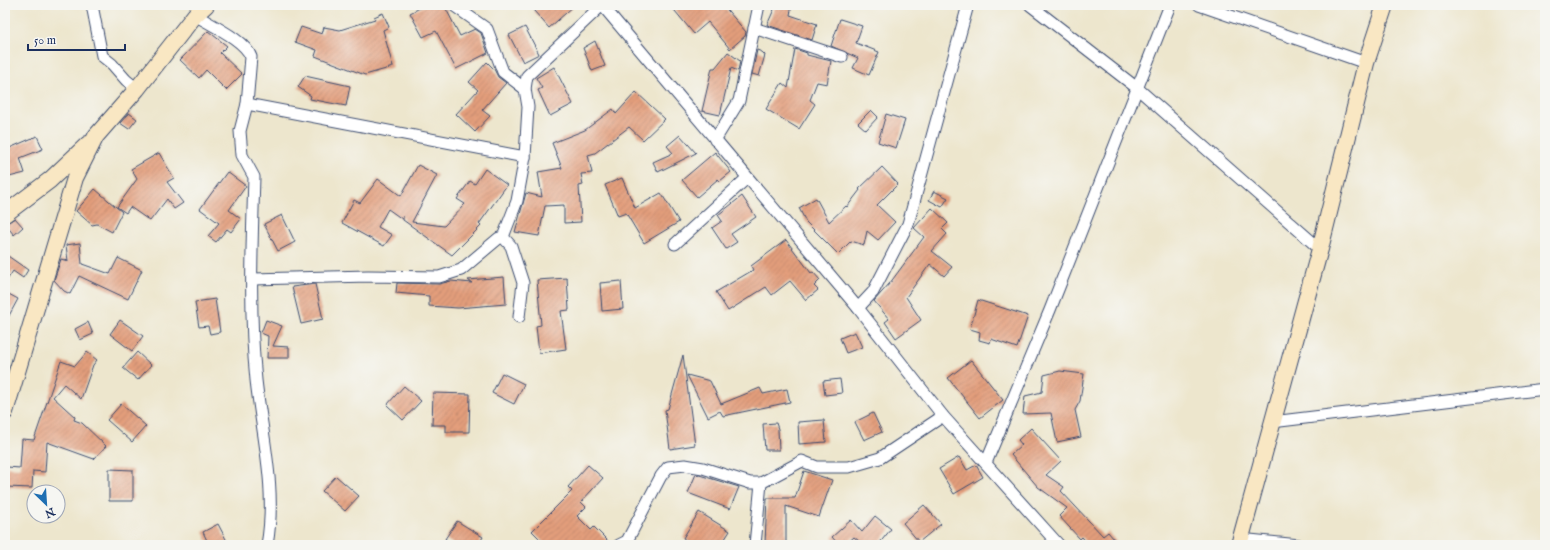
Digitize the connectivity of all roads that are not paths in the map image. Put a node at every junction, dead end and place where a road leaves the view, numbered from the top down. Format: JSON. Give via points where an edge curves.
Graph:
{"nodes":[{"id":1,"x":92,"y":5,"type":"edge"},
{"id":2,"x":453,"y":5,"type":"edge"},
{"id":3,"x":602,"y":5,"type":"edge"},
{"id":4,"x":759,"y":5,"type":"edge"},
{"id":5,"x":968,"y":5,"type":"edge"},
{"id":6,"x":1030,"y":5,"type":"edge"},
{"id":7,"x":1170,"y":5,"type":"edge"},
{"id":8,"x":1199,"y":5,"type":"edge"},
{"id":9,"x":1385,"y":5,"type":"edge"},
{"id":10,"x":200,"y":10,"type":"edge"},
{"id":11,"x":754,"y":28,"type":"junction"},
{"id":12,"x":842,"y":57,"type":"dead end"},
{"id":13,"x":1366,"y":63,"type":"junction"},
{"id":14,"x":1137,"y":88,"type":"junction"},
{"id":15,"x":137,"y":89,"type":"junction"},
{"id":16,"x":525,"y":89,"type":"junction"},
{"id":17,"x":247,"y":104,"type":"junction"},
{"id":18,"x":96,"y":136,"type":"junction"},
{"id":19,"x":715,"y":140,"type":"junction"},
{"id":20,"x":525,"y":157,"type":"junction"},
{"id":21,"x":747,"y":178,"type":"junction"},
{"id":22,"x":5,"y":214,"type":"edge"},
{"id":23,"x":503,"y":237,"type":"junction"},
{"id":24,"x":675,"y":244,"type":"dead end"},
{"id":25,"x":1320,"y":248,"type":"junction"},
{"id":26,"x":253,"y":279,"type":"junction"},
{"id":27,"x":858,"y":308,"type":"junction"},
{"id":28,"x":519,"y":317,"type":"dead end"},
{"id":29,"x":1545,"y":389,"type":"edge"},
{"id":30,"x":5,"y":412,"type":"edge"},
{"id":31,"x":943,"y":416,"type":"junction"},
{"id":32,"x":1272,"y":422,"type":"junction"},
{"id":33,"x":986,"y":464,"type":"junction"},
{"id":34,"x":761,"y":483,"type":"junction"},
{"id":35,"x":1240,"y":542,"type":"edge"},
{"id":36,"x":267,"y":545,"type":"edge"},
{"id":37,"x":619,"y":545,"type":"edge"},
{"id":38,"x":755,"y":545,"type":"edge"},
{"id":39,"x":1059,"y":545,"type":"edge"},
{"id":40,"x":1300,"y":545,"type":"edge"}],
"edges":[{"from":1,"to":15,"type":"street","via":[[102,56]]},
{"from":2,"to":16,"type":"street","via":[[487,29],[503,72]]},
{"from":3,"to":16,"type":"street","via":[[527,76]]},
{"from":3,"to":19,"type":"street"},
{"from":4,"to":11,"type":"street"},
{"from":5,"to":27,"type":"street","via":[[908,224],[873,292]]},
{"from":6,"to":14,"type":"street"},
{"from":7,"to":14,"type":"street"},
{"from":8,"to":13,"type":"street"},
{"from":9,"to":13,"type":"street"},
{"from":10,"to":15,"type":"street"},
{"from":10,"to":17,"type":"street","via":[[241,43],[252,57]]},
{"from":11,"to":12,"type":"street"},
{"from":11,"to":19,"type":"street","via":[[739,101]]},
{"from":13,"to":25,"type":"street"},
{"from":14,"to":25,"type":"street"},
{"from":14,"to":33,"type":"street"},
{"from":15,"to":18,"type":"street"},
{"from":16,"to":20,"type":"street","via":[[528,107]]},
{"from":17,"to":20,"type":"street"},
{"from":17,"to":26,"type":"street","via":[[240,131],[242,155],[254,177]]},
{"from":18,"to":22,"type":"street","via":[[50,180]]},
{"from":18,"to":30,"type":"street","via":[[75,178]]},
{"from":19,"to":21,"type":"street"},
{"from":20,"to":23,"type":"street","via":[[516,201]]},
{"from":21,"to":24,"type":"street"},
{"from":21,"to":27,"type":"street"},
{"from":23,"to":26,"type":"street","via":[[461,270],[439,277]]},
{"from":23,"to":28,"type":"street","via":[[511,246],[523,284]]},
{"from":25,"to":32,"type":"street"},
{"from":26,"to":36,"type":"street","via":[[256,379],[269,462],[270,527]]},
{"from":27,"to":31,"type":"street"},
{"from":29,"to":32,"type":"street"},
{"from":31,"to":33,"type":"street"},
{"from":31,"to":34,"type":"street","via":[[880,458],[849,467],[817,467],[802,461]]},
{"from":32,"to":35,"type":"street"},
{"from":33,"to":39,"type":"street"},
{"from":34,"to":37,"type":"street","via":[[750,483],[697,466],[668,467],[627,541]]},
{"from":34,"to":38,"type":"street"},
{"from":35,"to":40,"type":"street"}]}
